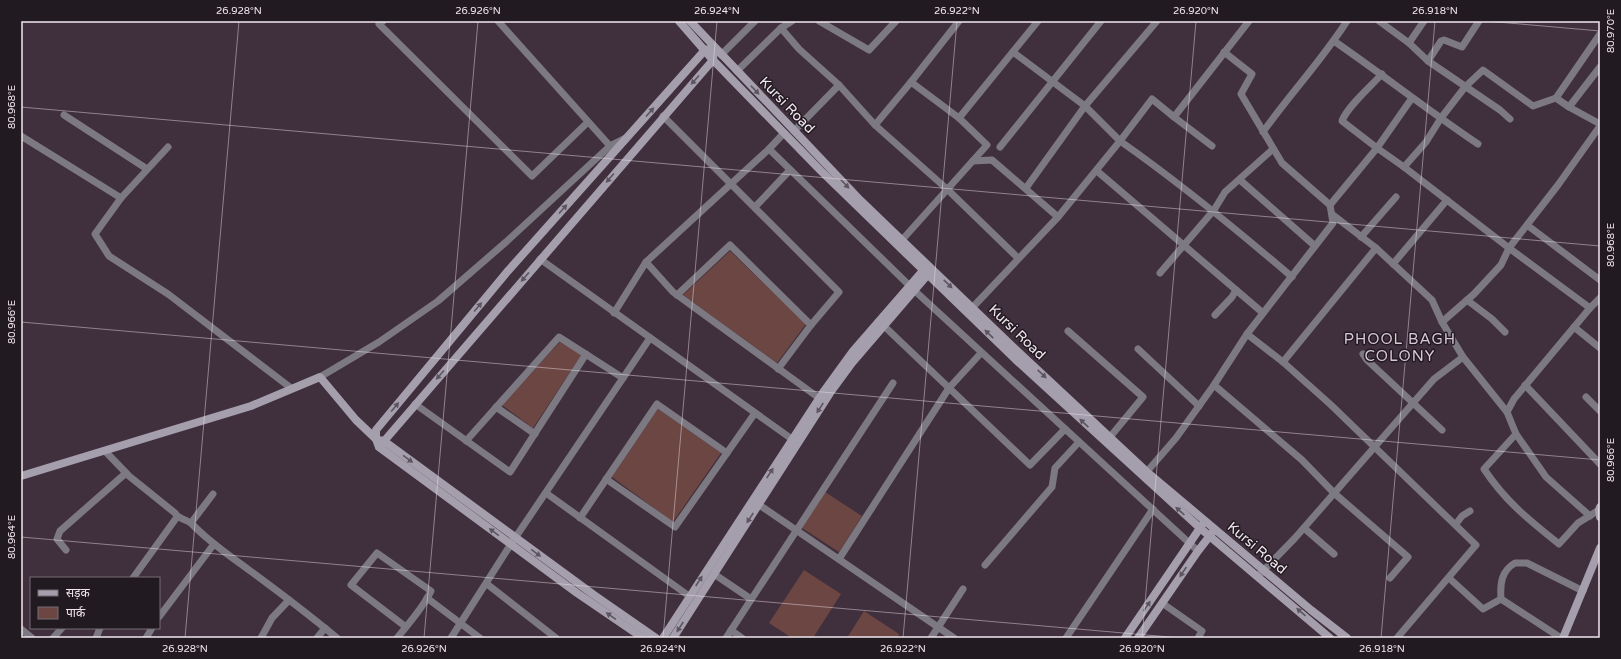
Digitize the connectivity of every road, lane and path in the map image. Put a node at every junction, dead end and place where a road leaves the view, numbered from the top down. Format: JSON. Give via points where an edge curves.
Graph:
{"nodes":[{"id":1,"x":383,"y":21,"type":"edge"},
{"id":2,"x":498,"y":21,"type":"edge"},
{"id":3,"x":679,"y":21,"type":"edge"},
{"id":4,"x":690,"y":21,"type":"edge"},
{"id":5,"x":755,"y":21,"type":"edge"},
{"id":6,"x":792,"y":21,"type":"edge"},
{"id":7,"x":819,"y":21,"type":"edge"},
{"id":8,"x":895,"y":21,"type":"edge"},
{"id":9,"x":959,"y":21,"type":"edge"},
{"id":10,"x":1038,"y":21,"type":"edge"},
{"id":11,"x":1101,"y":21,"type":"edge"},
{"id":12,"x":1157,"y":21,"type":"edge"},
{"id":13,"x":1249,"y":21,"type":"edge"},
{"id":14,"x":1347,"y":21,"type":"edge"},
{"id":15,"x":1379,"y":21,"type":"edge"},
{"id":16,"x":1424,"y":21,"type":"edge"},
{"id":17,"x":1479,"y":21,"type":"edge"},
{"id":18,"x":781,"y":28,"type":"junction"},
{"id":19,"x":1600,"y":34,"type":"edge"},
{"id":20,"x":1334,"y":41,"type":"junction"},
{"id":21,"x":1409,"y":43,"type":"junction"},
{"id":22,"x":714,"y":48,"type":"junction"},
{"id":23,"x":704,"y":50,"type":"junction"},
{"id":24,"x":1013,"y":52,"type":"junction"},
{"id":25,"x":1224,"y":52,"type":"junction"},
{"id":26,"x":721,"y":55,"type":"junction"},
{"id":27,"x":713,"y":60,"type":"junction"},
{"id":28,"x":1428,"y":61,"type":"junction"},
{"id":29,"x":1600,"y":67,"type":"edge"},
{"id":30,"x":737,"y":71,"type":"junction"},
{"id":31,"x":1382,"y":74,"type":"junction"},
{"id":32,"x":911,"y":82,"type":"junction"},
{"id":33,"x":1053,"y":82,"type":"junction"},
{"id":34,"x":839,"y":85,"type":"junction"},
{"id":35,"x":1465,"y":87,"type":"junction"},
{"id":36,"x":1412,"y":98,"type":"junction"},
{"id":37,"x":1556,"y":98,"type":"junction"},
{"id":38,"x":1085,"y":106,"type":"junction"},
{"id":39,"x":1569,"y":107,"type":"junction"},
{"id":40,"x":64,"y":115,"type":"dead end"},
{"id":41,"x":663,"y":116,"type":"junction"},
{"id":42,"x":1174,"y":117,"type":"junction"},
{"id":43,"x":959,"y":118,"type":"junction"},
{"id":44,"x":1441,"y":118,"type":"junction"},
{"id":45,"x":1510,"y":119,"type":"dead end"},
{"id":46,"x":588,"y":122,"type":"junction"},
{"id":47,"x":875,"y":125,"type":"junction"},
{"id":48,"x":1600,"y":126,"type":"edge"},
{"id":49,"x":794,"y":131,"type":"junction"},
{"id":50,"x":1263,"y":132,"type":"junction"},
{"id":51,"x":784,"y":133,"type":"junction"},
{"id":52,"x":21,"y":136,"type":"edge"},
{"id":53,"x":627,"y":137,"type":"junction"},
{"id":54,"x":1120,"y":141,"type":"junction"},
{"id":55,"x":1478,"y":144,"type":"dead end"},
{"id":56,"x":610,"y":146,"type":"junction"},
{"id":57,"x":1212,"y":146,"type":"dead end"},
{"id":58,"x":168,"y":147,"type":"dead end"},
{"id":59,"x":1000,"y":147,"type":"dead end"},
{"id":60,"x":1273,"y":148,"type":"junction"},
{"id":61,"x":1377,"y":148,"type":"junction"},
{"id":62,"x":769,"y":149,"type":"junction"},
{"id":63,"x":973,"y":161,"type":"junction"},
{"id":64,"x":1404,"y":167,"type":"junction"},
{"id":65,"x":147,"y":169,"type":"junction"},
{"id":66,"x":790,"y":170,"type":"junction"},
{"id":67,"x":1097,"y":171,"type":"junction"},
{"id":68,"x":1240,"y":180,"type":"junction"},
{"id":69,"x":731,"y":184,"type":"junction"},
{"id":70,"x":1026,"y":188,"type":"junction"},
{"id":71,"x":948,"y":190,"type":"junction"},
{"id":72,"x":1396,"y":197,"type":"dead end"},
{"id":73,"x":121,"y":198,"type":"junction"},
{"id":74,"x":1447,"y":200,"type":"junction"},
{"id":75,"x":1330,"y":205,"type":"junction"},
{"id":76,"x":755,"y":207,"type":"junction"},
{"id":77,"x":1214,"y":210,"type":"junction"},
{"id":78,"x":1333,"y":215,"type":"junction"},
{"id":79,"x":1058,"y":217,"type":"junction"},
{"id":80,"x":1527,"y":225,"type":"junction"},
{"id":81,"x":1361,"y":237,"type":"junction"},
{"id":82,"x":902,"y":240,"type":"junction"},
{"id":83,"x":1183,"y":245,"type":"junction"},
{"id":84,"x":1315,"y":246,"type":"junction"},
{"id":85,"x":1376,"y":248,"type":"junction"},
{"id":86,"x":1509,"y":248,"type":"junction"},
{"id":87,"x":1018,"y":258,"type":"junction"},
{"id":88,"x":540,"y":259,"type":"junction"},
{"id":89,"x":646,"y":262,"type":"junction"},
{"id":90,"x":1393,"y":264,"type":"junction"},
{"id":91,"x":928,"y":270,"type":"junction"},
{"id":92,"x":1160,"y":273,"type":"dead end"},
{"id":93,"x":1292,"y":277,"type":"junction"},
{"id":94,"x":1600,"y":280,"type":"edge"},
{"id":95,"x":912,"y":289,"type":"junction"},
{"id":96,"x":1236,"y":290,"type":"junction"},
{"id":97,"x":677,"y":296,"type":"junction"},
{"id":98,"x":1600,"y":298,"type":"edge"},
{"id":99,"x":1467,"y":300,"type":"junction"},
{"id":100,"x":972,"y":308,"type":"junction"},
{"id":101,"x":1590,"y":308,"type":"junction"},
{"id":102,"x":614,"y":313,"type":"junction"},
{"id":103,"x":1263,"y":313,"type":"junction"},
{"id":104,"x":1215,"y":315,"type":"dead end"},
{"id":105,"x":1442,"y":322,"type":"junction"},
{"id":106,"x":811,"y":325,"type":"junction"},
{"id":107,"x":884,"y":326,"type":"junction"},
{"id":108,"x":1574,"y":327,"type":"junction"},
{"id":109,"x":1068,"y":331,"type":"dead end"},
{"id":110,"x":1505,"y":332,"type":"dead end"},
{"id":111,"x":1247,"y":334,"type":"junction"},
{"id":112,"x":650,"y":338,"type":"junction"},
{"id":113,"x":1600,"y":348,"type":"edge"},
{"id":114,"x":1138,"y":349,"type":"dead end"},
{"id":115,"x":981,"y":353,"type":"junction"},
{"id":116,"x":586,"y":354,"type":"junction"},
{"id":117,"x":1363,"y":354,"type":"dead end"},
{"id":118,"x":1463,"y":357,"type":"junction"},
{"id":119,"x":1283,"y":362,"type":"junction"},
{"id":120,"x":778,"y":369,"type":"junction"},
{"id":121,"x":320,"y":377,"type":"junction"},
{"id":122,"x":623,"y":378,"type":"junction"},
{"id":123,"x":893,"y":383,"type":"dead end"},
{"id":124,"x":1214,"y":385,"type":"junction"},
{"id":125,"x":1525,"y":385,"type":"junction"},
{"id":126,"x":291,"y":388,"type":"junction"},
{"id":127,"x":949,"y":388,"type":"junction"},
{"id":128,"x":1586,"y":397,"type":"dead end"},
{"id":129,"x":819,"y":398,"type":"junction"},
{"id":130,"x":415,"y":404,"type":"junction"},
{"id":131,"x":1412,"y":404,"type":"junction"},
{"id":132,"x":1199,"y":406,"type":"junction"},
{"id":133,"x":496,"y":407,"type":"junction"},
{"id":134,"x":1600,"y":411,"type":"edge"},
{"id":135,"x":1507,"y":412,"type":"junction"},
{"id":136,"x":755,"y":413,"type":"junction"},
{"id":137,"x":1065,"y":429,"type":"junction"},
{"id":138,"x":1442,"y":430,"type":"dead end"},
{"id":139,"x":535,"y":434,"type":"junction"},
{"id":140,"x":1516,"y":434,"type":"junction"},
{"id":141,"x":1110,"y":437,"type":"junction"},
{"id":142,"x":466,"y":441,"type":"junction"},
{"id":143,"x":795,"y":441,"type":"junction"},
{"id":144,"x":379,"y":442,"type":"junction"},
{"id":145,"x":1079,"y":442,"type":"junction"},
{"id":146,"x":1374,"y":448,"type":"junction"},
{"id":147,"x":105,"y":451,"type":"junction"},
{"id":148,"x":727,"y":453,"type":"junction"},
{"id":149,"x":1600,"y":464,"type":"edge"},
{"id":150,"x":126,"y":473,"type":"junction"},
{"id":151,"x":1145,"y":474,"type":"junction"},
{"id":152,"x":21,"y":476,"type":"edge"},
{"id":153,"x":606,"y":479,"type":"junction"},
{"id":154,"x":546,"y":493,"type":"junction"},
{"id":155,"x":1334,"y":493,"type":"junction"},
{"id":156,"x":213,"y":494,"type":"dead end"},
{"id":157,"x":756,"y":502,"type":"junction"},
{"id":158,"x":1153,"y":509,"type":"junction"},
{"id":159,"x":1470,"y":511,"type":"dead end"},
{"id":160,"x":1600,"y":511,"type":"edge"},
{"id":161,"x":1590,"y":516,"type":"junction"},
{"id":162,"x":177,"y":517,"type":"junction"},
{"id":163,"x":580,"y":518,"type":"junction"},
{"id":164,"x":1205,"y":521,"type":"junction"},
{"id":165,"x":191,"y":523,"type":"junction"},
{"id":166,"x":1456,"y":524,"type":"junction"},
{"id":167,"x":1200,"y":528,"type":"junction"},
{"id":168,"x":1304,"y":528,"type":"junction"},
{"id":169,"x":796,"y":530,"type":"junction"},
{"id":170,"x":1215,"y":530,"type":"junction"},
{"id":171,"x":1209,"y":536,"type":"junction"},
{"id":172,"x":513,"y":541,"type":"junction"},
{"id":173,"x":1189,"y":543,"type":"junction"},
{"id":174,"x":214,"y":544,"type":"junction"},
{"id":175,"x":1600,"y":548,"type":"edge"},
{"id":176,"x":66,"y":550,"type":"dead end"},
{"id":177,"x":1198,"y":551,"type":"junction"},
{"id":178,"x":1334,"y":554,"type":"dead end"},
{"id":179,"x":839,"y":559,"type":"junction"},
{"id":180,"x":985,"y":565,"type":"dead end"},
{"id":181,"x":1260,"y":573,"type":"junction"},
{"id":182,"x":714,"y":574,"type":"junction"},
{"id":183,"x":134,"y":577,"type":"edge"},
{"id":184,"x":1390,"y":578,"type":"dead end"},
{"id":185,"x":1449,"y":578,"type":"junction"},
{"id":186,"x":487,"y":584,"type":"junction"},
{"id":187,"x":963,"y":589,"type":"dead end"},
{"id":188,"x":1582,"y":591,"type":"junction"},
{"id":189,"x":689,"y":596,"type":"junction"},
{"id":190,"x":427,"y":598,"type":"junction"},
{"id":191,"x":751,"y":599,"type":"junction"},
{"id":192,"x":1501,"y":599,"type":"junction"},
{"id":193,"x":289,"y":600,"type":"junction"},
{"id":194,"x":1162,"y":603,"type":"junction"},
{"id":195,"x":160,"y":616,"type":"edge"},
{"id":196,"x":461,"y":624,"type":"junction"},
{"id":197,"x":406,"y":627,"type":"junction"},
{"id":198,"x":938,"y":627,"type":"junction"},
{"id":199,"x":325,"y":628,"type":"junction"},
{"id":200,"x":21,"y":629,"type":"edge"},
{"id":201,"x":61,"y":629,"type":"edge"},
{"id":202,"x":151,"y":629,"type":"edge"},
{"id":203,"x":731,"y":630,"type":"junction"},
{"id":204,"x":32,"y":638,"type":"edge"},
{"id":205,"x":53,"y":638,"type":"edge"},
{"id":206,"x":146,"y":638,"type":"edge"},
{"id":207,"x":261,"y":638,"type":"edge"},
{"id":208,"x":317,"y":638,"type":"edge"},
{"id":209,"x":337,"y":638,"type":"edge"},
{"id":210,"x":397,"y":638,"type":"edge"},
{"id":211,"x":451,"y":638,"type":"edge"},
{"id":212,"x":480,"y":638,"type":"edge"},
{"id":213,"x":556,"y":638,"type":"edge"},
{"id":214,"x":643,"y":638,"type":"edge"},
{"id":215,"x":656,"y":638,"type":"edge"},
{"id":216,"x":663,"y":638,"type":"edge"},
{"id":217,"x":672,"y":638,"type":"edge"},
{"id":218,"x":726,"y":638,"type":"edge"},
{"id":219,"x":742,"y":638,"type":"edge"},
{"id":220,"x":931,"y":638,"type":"edge"},
{"id":221,"x":954,"y":638,"type":"edge"},
{"id":222,"x":1066,"y":638,"type":"edge"},
{"id":223,"x":1125,"y":638,"type":"edge"},
{"id":224,"x":1138,"y":638,"type":"edge"},
{"id":225,"x":1198,"y":638,"type":"edge"},
{"id":226,"x":1330,"y":638,"type":"edge"},
{"id":227,"x":1347,"y":638,"type":"edge"},
{"id":228,"x":1397,"y":638,"type":"edge"},
{"id":229,"x":1562,"y":638,"type":"edge"}],
"edges":[{"from":1,"to":46,"type":"street","via":[[380,24],[532,176]]},
{"from":2,"to":46,"type":"street"},
{"from":3,"to":23,"type":"street","name":"Kursi Road"},
{"from":4,"to":22,"type":"street","name":"Kursi Road"},
{"from":5,"to":26,"type":"street"},
{"from":6,"to":18,"type":"street"},
{"from":7,"to":8,"type":"street","via":[[869,50]]},
{"from":9,"to":32,"type":"street"},
{"from":10,"to":24,"type":"street"},
{"from":11,"to":33,"type":"street"},
{"from":12,"to":38,"type":"street"},
{"from":13,"to":25,"type":"street"},
{"from":14,"to":20,"type":"street"},
{"from":15,"to":21,"type":"street"},
{"from":16,"to":21,"type":"street"},
{"from":17,"to":28,"type":"street","via":[[1462,47],[1441,41]]},
{"from":18,"to":30,"type":"street"},
{"from":18,"to":34,"type":"street","via":[[799,49]]},
{"from":19,"to":37,"type":"street"},
{"from":20,"to":31,"type":"street"},
{"from":20,"to":50,"type":"street"},
{"from":21,"to":28,"type":"street"},
{"from":22,"to":23,"type":"street"},
{"from":22,"to":26,"type":"street","name":"Kursi Road"},
{"from":22,"to":27,"type":"street"},
{"from":23,"to":27,"type":"street","name":"Kursi Road"},
{"from":53,"to":23,"type":"street","one_way":true},
{"from":24,"to":33,"type":"street"},
{"from":24,"to":43,"type":"street"},
{"from":25,"to":42,"type":"street"},
{"from":25,"to":50,"type":"street","via":[[1252,74],[1241,94]]},
{"from":26,"to":30,"type":"street","name":"Kursi Road"},
{"from":27,"to":41,"type":"street","one_way":true},
{"from":27,"to":51,"type":"street","name":"Kursi Road"},
{"from":28,"to":35,"type":"street"},
{"from":29,"to":39,"type":"street"},
{"from":30,"to":49,"type":"street","name":"Kursi Road","one_way":true},
{"from":31,"to":36,"type":"street"},
{"from":31,"to":61,"type":"street","via":[[1342,121]]},
{"from":32,"to":43,"type":"street"},
{"from":32,"to":47,"type":"street"},
{"from":33,"to":38,"type":"street"},
{"from":33,"to":59,"type":"street"},
{"from":34,"to":47,"type":"street"},
{"from":34,"to":49,"type":"street"},
{"from":35,"to":37,"type":"street","via":[[1483,70],[1533,106]]},
{"from":35,"to":44,"type":"street"},
{"from":35,"to":45,"type":"street"},
{"from":36,"to":44,"type":"street"},
{"from":36,"to":61,"type":"street"},
{"from":37,"to":39,"type":"street"},
{"from":38,"to":54,"type":"street"},
{"from":38,"to":70,"type":"street"},
{"from":39,"to":48,"type":"street"},
{"from":40,"to":65,"type":"street"},
{"from":41,"to":69,"type":"street"},
{"from":41,"to":88,"type":"street","one_way":true},
{"from":42,"to":54,"type":"street","via":[[1152,99]]},
{"from":42,"to":57,"type":"street"},
{"from":43,"to":63,"type":"street","via":[[987,145]]},
{"from":44,"to":55,"type":"street"},
{"from":44,"to":64,"type":"street","via":[[1426,142]]},
{"from":46,"to":56,"type":"street"},
{"from":47,"to":71,"type":"street"},
{"from":48,"to":80,"type":"street"},
{"from":49,"to":82,"type":"street","name":"Kursi Road","one_way":true},
{"from":50,"to":60,"type":"street"},
{"from":51,"to":62,"type":"street"},
{"from":51,"to":91,"type":"street","name":"Kursi Road","via":[[821,171]]},
{"from":52,"to":73,"type":"street"},
{"from":53,"to":56,"type":"street"},
{"from":144,"to":53,"type":"street","one_way":true,"via":[[376,430],[507,272]]},
{"from":54,"to":67,"type":"street"},
{"from":54,"to":77,"type":"street"},
{"from":56,"to":121,"type":"street","via":[[438,301],[379,342]]},
{"from":58,"to":65,"type":"street"},
{"from":60,"to":68,"type":"street"},
{"from":60,"to":75,"type":"street","via":[[1282,163]]},
{"from":61,"to":64,"type":"street"},
{"from":61,"to":75,"type":"street"},
{"from":62,"to":66,"type":"street"},
{"from":62,"to":69,"type":"street"},
{"from":63,"to":70,"type":"street","via":[[992,160]]},
{"from":63,"to":71,"type":"street"},
{"from":64,"to":74,"type":"street"},
{"from":65,"to":73,"type":"street"},
{"from":66,"to":76,"type":"street"},
{"from":66,"to":95,"type":"street"},
{"from":67,"to":79,"type":"street"},
{"from":67,"to":83,"type":"street"},
{"from":68,"to":77,"type":"street","via":[[1225,192]]},
{"from":68,"to":84,"type":"street"},
{"from":69,"to":76,"type":"street"},
{"from":69,"to":89,"type":"street"},
{"from":70,"to":79,"type":"street"},
{"from":71,"to":82,"type":"street"},
{"from":71,"to":87,"type":"street"},
{"from":72,"to":81,"type":"street"},
{"from":73,"to":126,"type":"street","via":[[95,234],[109,256],[168,294]]},
{"from":74,"to":86,"type":"street"},
{"from":74,"to":90,"type":"street"},
{"from":75,"to":78,"type":"street"},
{"from":76,"to":106,"type":"street","via":[[839,292]]},
{"from":77,"to":83,"type":"street"},
{"from":77,"to":93,"type":"street"},
{"from":78,"to":81,"type":"street"},
{"from":78,"to":84,"type":"street","via":[[1333,223]]},
{"from":79,"to":87,"type":"street"},
{"from":80,"to":86,"type":"street"},
{"from":80,"to":94,"type":"street"},
{"from":81,"to":85,"type":"street"},
{"from":82,"to":91,"type":"street","name":"Kursi Road"},
{"from":83,"to":92,"type":"street"},
{"from":83,"to":96,"type":"street"},
{"from":84,"to":93,"type":"street"},
{"from":85,"to":90,"type":"street"},
{"from":85,"to":119,"type":"street"},
{"from":86,"to":99,"type":"street","via":[[1501,265]]},
{"from":86,"to":101,"type":"street"},
{"from":87,"to":100,"type":"street"},
{"from":88,"to":102,"type":"street"},
{"from":88,"to":130,"type":"street","one_way":true},
{"from":89,"to":97,"type":"street"},
{"from":89,"to":102,"type":"street"},
{"from":90,"to":105,"type":"street","via":[[1432,300]]},
{"from":91,"to":95,"type":"street"},
{"from":91,"to":100,"type":"street","name":"Kursi Road","one_way":true},
{"from":151,"to":91,"type":"street","name":"Kursi Road","one_way":true},
{"from":93,"to":103,"type":"street"},
{"from":95,"to":107,"type":"street"},
{"from":95,"to":115,"type":"street"},
{"from":95,"to":129,"type":"street","via":[[853,351]]},
{"from":96,"to":103,"type":"street"},
{"from":96,"to":104,"type":"street"},
{"from":97,"to":106,"type":"street","via":[[730,245]]},
{"from":97,"to":120,"type":"street"},
{"from":98,"to":101,"type":"street"},
{"from":99,"to":105,"type":"street"},
{"from":99,"to":110,"type":"street"},
{"from":100,"to":141,"type":"street","name":"Kursi Road","one_way":true},
{"from":101,"to":108,"type":"street"},
{"from":102,"to":112,"type":"street"},
{"from":103,"to":111,"type":"street"},
{"from":105,"to":118,"type":"street"},
{"from":106,"to":120,"type":"street"},
{"from":107,"to":127,"type":"street"},
{"from":107,"to":143,"type":"street","one_way":true,"via":[[852,364]]},
{"from":108,"to":113,"type":"street"},
{"from":108,"to":125,"type":"street"},
{"from":109,"to":141,"type":"street","via":[[1143,397]]},
{"from":111,"to":119,"type":"street"},
{"from":111,"to":124,"type":"street"},
{"from":112,"to":122,"type":"street"},
{"from":112,"to":136,"type":"street"},
{"from":114,"to":132,"type":"street"},
{"from":115,"to":127,"type":"street"},
{"from":115,"to":137,"type":"street"},
{"from":116,"to":122,"type":"street"},
{"from":116,"to":133,"type":"street","via":[[560,337]]},
{"from":116,"to":139,"type":"street"},
{"from":117,"to":131,"type":"street","via":[[1366,360]]},
{"from":118,"to":131,"type":"street","via":[[1434,379]]},
{"from":118,"to":135,"type":"street"},
{"from":119,"to":146,"type":"street"},
{"from":120,"to":129,"type":"street"},
{"from":121,"to":126,"type":"street"},
{"from":121,"to":144,"type":"street","via":[[356,420]]},
{"from":122,"to":154,"type":"street"},
{"from":123,"to":169,"type":"street"},
{"from":124,"to":132,"type":"street"},
{"from":124,"to":155,"type":"street","via":[[1302,460]]},
{"from":125,"to":135,"type":"street"},
{"from":125,"to":149,"type":"street"},
{"from":126,"to":147,"type":"street","via":[[251,406]]},
{"from":127,"to":137,"type":"street","via":[[1030,465]]},
{"from":127,"to":179,"type":"street"},
{"from":128,"to":134,"type":"street"},
{"from":129,"to":143,"type":"street"},
{"from":130,"to":142,"type":"street"},
{"from":130,"to":144,"type":"street"},
{"from":131,"to":138,"type":"street"},
{"from":131,"to":146,"type":"street"},
{"from":132,"to":151,"type":"street"},
{"from":133,"to":139,"type":"street"},
{"from":133,"to":142,"type":"street"},
{"from":135,"to":140,"type":"street"},
{"from":136,"to":143,"type":"street"},
{"from":136,"to":148,"type":"street"},
{"from":137,"to":145,"type":"street"},
{"from":139,"to":142,"type":"street","via":[[510,472]]},
{"from":140,"to":161,"type":"street","via":[[1546,478]]},
{"from":140,"to":161,"type":"street","via":[[1484,469],[1496,487],[1527,518],[1559,544],[1578,523]]},
{"from":141,"to":151,"type":"street","name":"Kursi Road"},
{"from":143,"to":157,"type":"street"},
{"from":144,"to":172,"type":"street"},
{"from":145,"to":158,"type":"street"},
{"from":145,"to":180,"type":"street","via":[[1054,468],[1052,487]]},
{"from":146,"to":155,"type":"street"},
{"from":146,"to":166,"type":"street"},
{"from":147,"to":150,"type":"street"},
{"from":147,"to":152,"type":"street"},
{"from":148,"to":153,"type":"street","via":[[675,527]]},
{"from":148,"to":153,"type":"street","via":[[657,404]]},
{"from":150,"to":162,"type":"street"},
{"from":150,"to":176,"type":"street","via":[[60,531],[57,539]]},
{"from":151,"to":164,"type":"street","name":"Kursi Road"},
{"from":167,"to":151,"type":"street","name":"Kursi Road","one_way":true},
{"from":153,"to":163,"type":"street"},
{"from":154,"to":163,"type":"street"},
{"from":154,"to":172,"type":"street"},
{"from":155,"to":168,"type":"street"},
{"from":155,"to":184,"type":"street","via":[[1408,558]]},
{"from":156,"to":165,"type":"street"},
{"from":157,"to":169,"type":"street"},
{"from":157,"to":182,"type":"street","one_way":true},
{"from":189,"to":157,"type":"street","one_way":true},
{"from":158,"to":173,"type":"street"},
{"from":158,"to":222,"type":"street"},
{"from":159,"to":166,"type":"street"},
{"from":160,"to":161,"type":"street"},
{"from":162,"to":165,"type":"street"},
{"from":162,"to":183,"type":"street"},
{"from":163,"to":189,"type":"street"},
{"from":164,"to":167,"type":"street"},
{"from":164,"to":170,"type":"street","name":"Kursi Road"},
{"from":165,"to":174,"type":"street"},
{"from":166,"to":185,"type":"street","via":[[1476,545]]},
{"from":167,"to":171,"type":"street","name":"Kursi Road"},
{"from":167,"to":173,"type":"street"},
{"from":168,"to":178,"type":"street"},
{"from":168,"to":181,"type":"street"},
{"from":169,"to":179,"type":"street"},
{"from":169,"to":191,"type":"street"},
{"from":170,"to":171,"type":"street"},
{"from":170,"to":181,"type":"street","name":"Kursi Road"},
{"from":171,"to":177,"type":"street"},
{"from":171,"to":181,"type":"street","name":"Kursi Road"},
{"from":172,"to":186,"type":"street"},
{"from":214,"to":172,"type":"street","one_way":true,"via":[[578,593]]},
{"from":172,"to":215,"type":"street","one_way":true},
{"from":173,"to":177,"type":"street"},
{"from":223,"to":173,"type":"street","one_way":true},
{"from":174,"to":193,"type":"street"},
{"from":174,"to":195,"type":"street"},
{"from":175,"to":188,"type":"street"},
{"from":177,"to":194,"type":"street","one_way":true},
{"from":179,"to":198,"type":"street"},
{"from":226,"to":181,"type":"street","name":"Kursi Road","one_way":true},
{"from":181,"to":227,"type":"street","name":"Kursi Road"},
{"from":182,"to":191,"type":"street"},
{"from":182,"to":217,"type":"street","one_way":true},
{"from":185,"to":192,"type":"street","via":[[1483,609]]},
{"from":185,"to":228,"type":"street"},
{"from":186,"to":196,"type":"street"},
{"from":186,"to":213,"type":"street"},
{"from":187,"to":198,"type":"street"},
{"from":188,"to":192,"type":"street","via":[[1527,563],[1515,563],[1505,571]]},
{"from":188,"to":229,"type":"street"},
{"from":189,"to":216,"type":"street"},
{"from":190,"to":196,"type":"street"},
{"from":190,"to":197,"type":"street"},
{"from":190,"to":197,"type":"street","via":[[430,591],[377,553],[351,585]]},
{"from":191,"to":203,"type":"street"},
{"from":192,"to":229,"type":"street"},
{"from":193,"to":199,"type":"street"},
{"from":193,"to":207,"type":"street","via":[[272,618]]},
{"from":194,"to":224,"type":"street"},
{"from":194,"to":225,"type":"street","via":[[1202,631]]},
{"from":196,"to":211,"type":"street"},
{"from":196,"to":212,"type":"street"},
{"from":197,"to":210,"type":"street"},
{"from":198,"to":220,"type":"street"},
{"from":198,"to":221,"type":"street"},
{"from":199,"to":208,"type":"street"},
{"from":199,"to":209,"type":"street"},
{"from":200,"to":204,"type":"street"},
{"from":201,"to":205,"type":"street"},
{"from":202,"to":206,"type":"street"},
{"from":203,"to":218,"type":"street"},
{"from":203,"to":219,"type":"street"}]}
